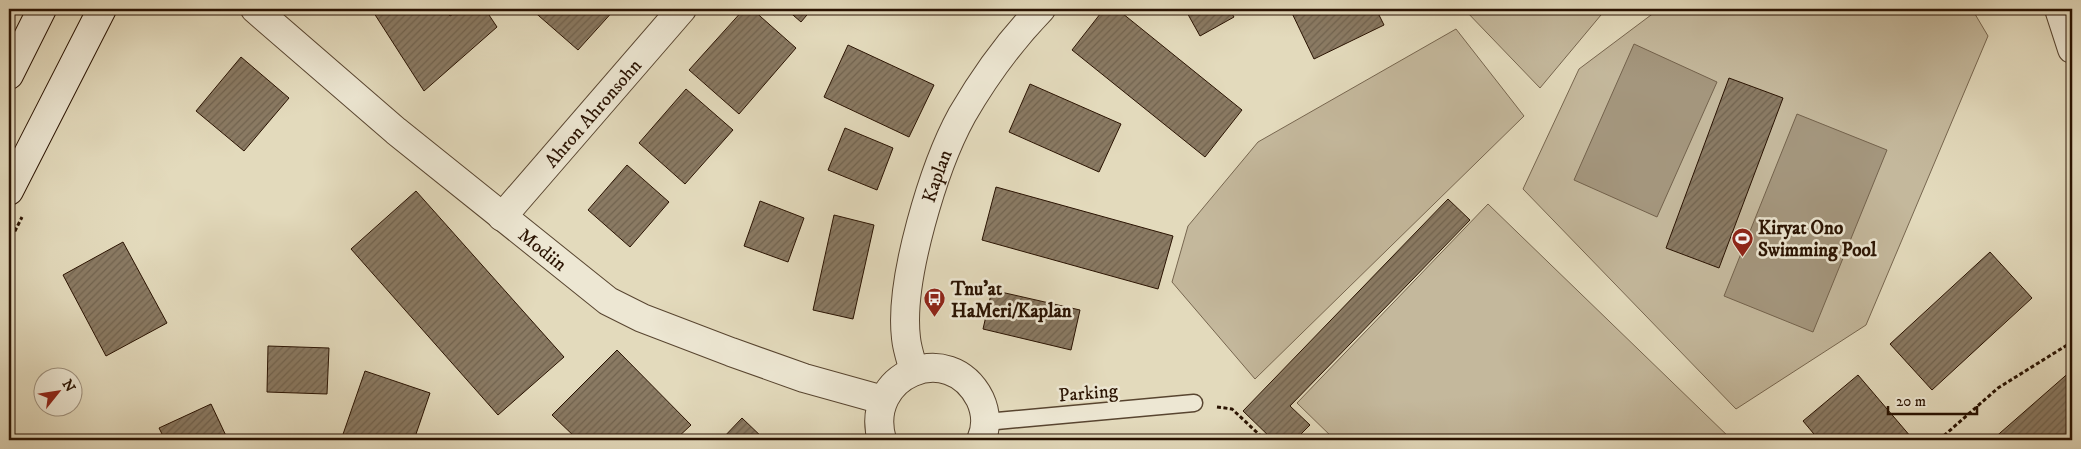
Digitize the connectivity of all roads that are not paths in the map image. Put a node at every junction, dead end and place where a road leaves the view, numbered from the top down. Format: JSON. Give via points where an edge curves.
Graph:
{"nodes":[{"id":1,"x":42,"y":9,"type":"edge"},
{"id":2,"x":102,"y":9,"type":"edge"},
{"id":3,"x":255,"y":9,"type":"edge"},
{"id":4,"x":682,"y":9,"type":"edge"},
{"id":5,"x":1041,"y":9,"type":"edge"},
{"id":6,"x":2059,"y":9,"type":"edge"},
{"id":7,"x":2072,"y":49,"type":"edge"},
{"id":8,"x":9,"y":75,"type":"edge"},
{"id":9,"x":9,"y":191,"type":"edge"},
{"id":10,"x":502,"y":217,"type":"junction"},
{"id":11,"x":914,"y":371,"type":"junction"},
{"id":12,"x":883,"y":400,"type":"junction"},
{"id":13,"x":1194,"y":403,"type":"road end"},
{"id":14,"x":983,"y":431,"type":"edge"},
{"id":15,"x":882,"y":440,"type":"edge"}],
"edges":[{"from":1,"to":8,"type":"street"},
{"from":2,"to":9,"type":"street"},
{"from":3,"to":10,"type":"street","name":"Modiin"},
{"from":4,"to":10,"type":"street","name":"Ahron Ahronsohn"},
{"from":5,"to":11,"type":"street","name":"Kaplan","via":[[1003,52],[962,116],[934,183],[916,243],[906,296],[906,336]]},
{"from":6,"to":7,"type":"street"},
{"from":10,"to":12,"type":"street","name":"Modiin","via":[[608,301],[642,318],[804,378]]},
{"from":11,"to":12,"type":"street","via":[[896,382]]},
{"from":11,"to":14,"type":"street","via":[[948,370],[963,378],[983,405]]},
{"from":12,"to":15,"type":"street","via":[[879,415]]},
{"from":13,"to":14,"type":"lane","name":"Parking"}]}
